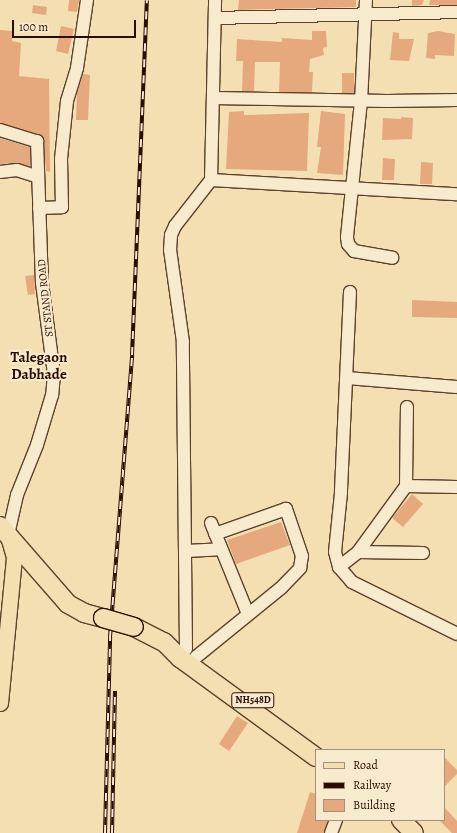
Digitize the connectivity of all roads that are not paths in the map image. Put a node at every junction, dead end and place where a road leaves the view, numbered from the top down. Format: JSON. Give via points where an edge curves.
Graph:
{"nodes":[{"id":1,"x":87,"y":0,"type":"edge"},
{"id":2,"x":215,"y":0,"type":"edge"},
{"id":3,"x":366,"y":0,"type":"edge"},
{"id":4,"x":457,"y":12,"type":"edge"},
{"id":5,"x":366,"y":15,"type":"junction"},
{"id":6,"x":215,"y":18,"type":"junction"},
{"id":7,"x":212,"y":98,"type":"junction"},
{"id":8,"x":457,"y":100,"type":"edge"},
{"id":9,"x":360,"y":101,"type":"junction"},
{"id":10,"x":0,"y":130,"type":"edge"},
{"id":11,"x":0,"y":172,"type":"edge"},
{"id":12,"x":38,"y":177,"type":"junction"},
{"id":13,"x":211,"y":180,"type":"junction"},
{"id":14,"x":352,"y":186,"type":"junction"},
{"id":15,"x":457,"y":194,"type":"edge"},
{"id":16,"x":39,"y":208,"type":"junction"},
{"id":17,"x":392,"y":258,"type":"dead end"},
{"id":18,"x":350,"y":292,"type":"dead end"},
{"id":19,"x":347,"y":378,"type":"junction"},
{"id":20,"x":457,"y":387,"type":"edge"},
{"id":21,"x":407,"y":407,"type":"dead end"},
{"id":22,"x":406,"y":486,"type":"junction"},
{"id":23,"x":457,"y":487,"type":"edge"},
{"id":24,"x":211,"y":523,"type":"dead end"},
{"id":25,"x":2,"y":529,"type":"edge"},
{"id":26,"x":215,"y":534,"type":"junction"},
{"id":27,"x":221,"y":549,"type":"junction"},
{"id":28,"x":186,"y":551,"type":"junction"},
{"id":29,"x":358,"y":552,"type":"junction"},
{"id":30,"x":423,"y":553,"type":"dead end"},
{"id":31,"x":339,"y":567,"type":"junction"},
{"id":32,"x":248,"y":614,"type":"junction"},
{"id":33,"x":457,"y":634,"type":"edge"},
{"id":34,"x":164,"y":642,"type":"junction"},
{"id":35,"x":191,"y":653,"type":"junction"},
{"id":36,"x":0,"y":703,"type":"edge"},
{"id":37,"x":320,"y":749,"type":"edge"},
{"id":38,"x":315,"y":756,"type":"edge"},
{"id":39,"x":336,"y":821,"type":"edge"},
{"id":40,"x":390,"y":821,"type":"edge"},
{"id":41,"x":402,"y":821,"type":"edge"},
{"id":42,"x":331,"y":833,"type":"edge"},
{"id":43,"x":402,"y":833,"type":"edge"},
{"id":44,"x":414,"y":833,"type":"edge"}],
"edges":[{"from":1,"to":16,"type":"street","via":[[77,68],[67,101],[61,159],[62,207]]},
{"from":2,"to":6,"type":"street"},
{"from":3,"to":5,"type":"street"},
{"from":4,"to":5,"type":"street"},
{"from":5,"to":6,"type":"street"},
{"from":5,"to":9,"type":"street"},
{"from":6,"to":7,"type":"street"},
{"from":7,"to":9,"type":"street"},
{"from":7,"to":13,"type":"street"},
{"from":8,"to":9,"type":"street"},
{"from":9,"to":14,"type":"street"},
{"from":10,"to":12,"type":"street","name":"ST STAND ROAD","via":[[37,141]]},
{"from":11,"to":12,"type":"street","via":[[17,170]]},
{"from":12,"to":16,"type":"street","name":"ST STAND ROAD"},
{"from":13,"to":14,"type":"street"},
{"from":13,"to":28,"type":"street","via":[[180,219],[171,235],[183,342]]},
{"from":14,"to":15,"type":"street"},
{"from":14,"to":17,"type":"street","via":[[347,236],[354,257]]},
{"from":16,"to":25,"type":"street","name":"ST STAND ROAD","via":[[42,283],[54,374],[52,395],[37,445]]},
{"from":18,"to":19,"type":"street"},
{"from":19,"to":20,"type":"street"},
{"from":19,"to":31,"type":"street","via":[[335,552]]},
{"from":21,"to":22,"type":"street"},
{"from":22,"to":23,"type":"street"},
{"from":22,"to":29,"type":"street"},
{"from":24,"to":26,"type":"street"},
{"from":25,"to":34,"type":"highway","number":"NH548D","bridge":true,"via":[[68,604],[84,613],[134,627]]},
{"from":25,"to":36,"type":"main road","via":[[14,557]]},
{"from":26,"to":27,"type":"street"},
{"from":26,"to":32,"type":"street","via":[[286,509],[302,556],[300,568],[281,588]]},
{"from":27,"to":28,"type":"street"},
{"from":27,"to":32,"type":"street"},
{"from":28,"to":35,"type":"street"},
{"from":29,"to":30,"type":"street"},
{"from":29,"to":31,"type":"street"},
{"from":31,"to":33,"type":"street","via":[[352,582]]},
{"from":32,"to":35,"type":"street"},
{"from":34,"to":35,"type":"highway","number":"NH548D"},
{"from":34,"to":38,"type":"highway","number":"NH548D","via":[[180,658]]},
{"from":35,"to":37,"type":"highway","number":"NH548D"},
{"from":39,"to":42,"type":"street"},
{"from":40,"to":43,"type":"highway"},
{"from":41,"to":44,"type":"highway"}]}
